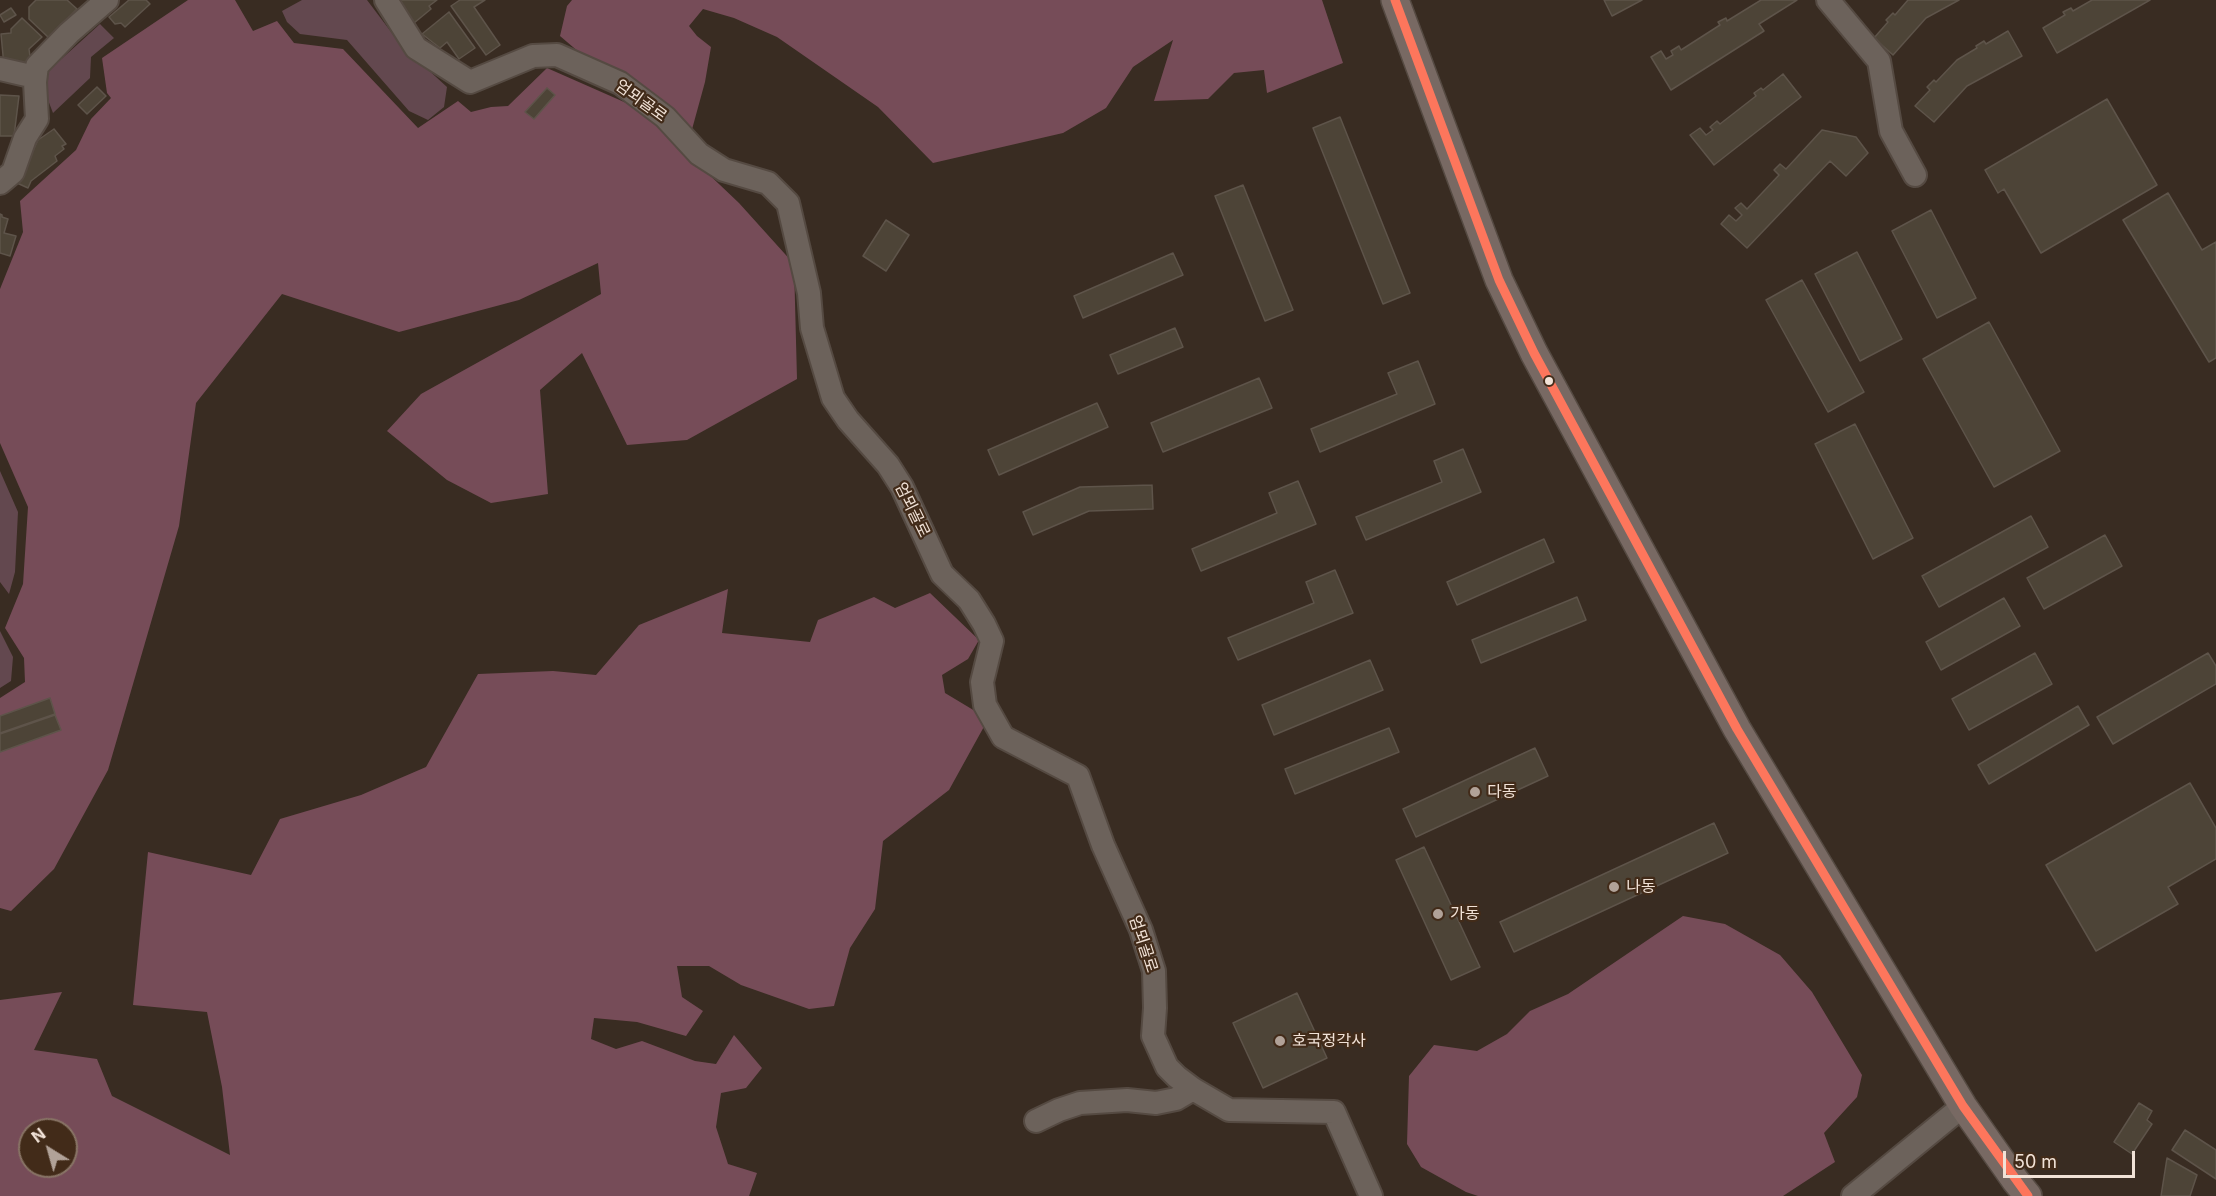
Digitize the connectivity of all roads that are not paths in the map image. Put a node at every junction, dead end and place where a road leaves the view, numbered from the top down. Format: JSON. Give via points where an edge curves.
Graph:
{"nodes":[{"id":1,"x":107,"y":0,"type":"edge"},
{"id":2,"x":386,"y":0,"type":"edge"},
{"id":3,"x":1395,"y":0,"type":"edge"},
{"id":4,"x":1828,"y":0,"type":"edge"},
{"id":5,"x":0,"y":69,"type":"edge"},
{"id":6,"x":35,"y":76,"type":"junction"},
{"id":7,"x":1915,"y":175,"type":"dead end"},
{"id":8,"x":0,"y":183,"type":"edge"},
{"id":9,"x":1192,"y":1089,"type":"junction"},
{"id":10,"x":1963,"y":1106,"type":"junction"},
{"id":11,"x":1036,"y":1121,"type":"dead end"},
{"id":12,"x":1371,"y":1196,"type":"edge"},
{"id":13,"x":1853,"y":1196,"type":"edge"},
{"id":14,"x":2028,"y":1196,"type":"edge"}],
"edges":[{"from":1,"to":6,"type":"street","via":[[37,66]]},
{"from":2,"to":9,"type":"street","name":"엄뫼골로","via":[[416,48],[470,82],[533,56],[557,56],[620,83],[665,117],[699,154],[724,170],[768,183],[788,203],[809,293],[812,328],[833,398],[888,465],[942,574],[969,600],[984,624],[992,641],[982,682],[985,705],[1003,737],[1078,776],[1154,971],[1152,1036],[1167,1067]]},
{"from":3,"to":10,"type":"main road","via":[[1499,280],[1534,353],[1737,729]]},
{"from":4,"to":7,"type":"street","via":[[1879,61],[1891,131]]},
{"from":5,"to":6,"type":"street"},
{"from":6,"to":8,"type":"street","via":[[37,119],[25,138],[14,172]]},
{"from":9,"to":11,"type":"street","via":[[1176,1099],[1156,1102],[1080,1103]]},
{"from":9,"to":12,"type":"street","name":"엄뫼골로","via":[[1229,1110],[1334,1112]]},
{"from":10,"to":13,"type":"street"},
{"from":10,"to":14,"type":"main road"}]}
